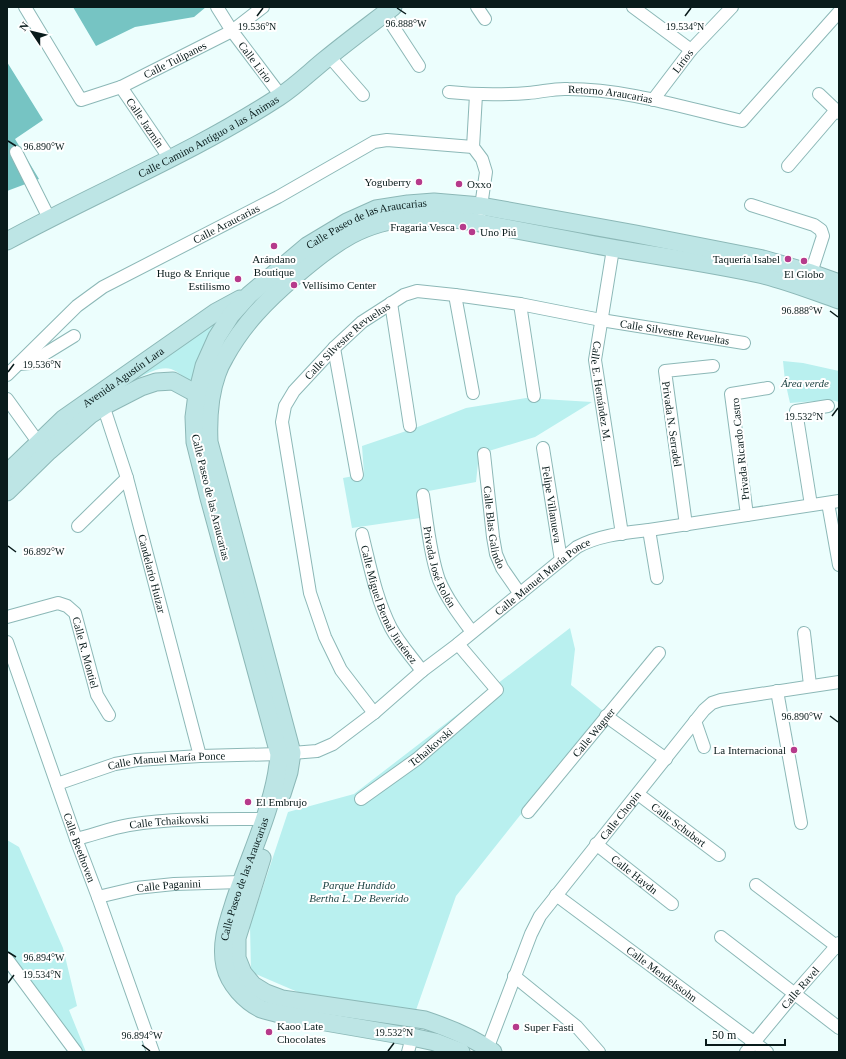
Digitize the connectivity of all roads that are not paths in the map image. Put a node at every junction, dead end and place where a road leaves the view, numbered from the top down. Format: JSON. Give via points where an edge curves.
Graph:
{"nodes":[{"id":1,"x":25,"y":7,"type":"edge"},
{"id":2,"x":217,"y":7,"type":"edge"},
{"id":3,"x":263,"y":7,"type":"edge"},
{"id":4,"x":476,"y":7,"type":"edge"},
{"id":5,"x":633,"y":7,"type":"edge"},
{"id":6,"x":732,"y":7,"type":"edge"},
{"id":7,"x":389,"y":9,"type":"edge"},
{"id":8,"x":839,"y":12,"type":"edge"},
{"id":9,"x":485,"y":19,"type":"dead end"},
{"id":10,"x":232,"y":31,"type":"junction"},
{"id":11,"x":691,"y":50,"type":"junction"},
{"id":12,"x":329,"y":56,"type":"junction"},
{"id":13,"x":418,"y":66,"type":"dead end"},
{"id":14,"x":121,"y":87,"type":"junction"},
{"id":15,"x":449,"y":92,"type":"dead end"},
{"id":16,"x":818,"y":94,"type":"dead end"},
{"id":17,"x":476,"y":95,"type":"junction"},
{"id":18,"x":281,"y":96,"type":"junction"},
{"id":19,"x":362,"y":96,"type":"dead end"},
{"id":20,"x":653,"y":100,"type":"junction"},
{"id":21,"x":837,"y":112,"type":"edge"},
{"id":22,"x":473,"y":147,"type":"junction"},
{"id":23,"x":16,"y":152,"type":"dead end"},
{"id":24,"x":170,"y":159,"type":"junction"},
{"id":25,"x":788,"y":166,"type":"dead end"},
{"id":26,"x":752,"y":205,"type":"dead end"},
{"id":27,"x":480,"y":215,"type":"junction"},
{"id":28,"x":49,"y":218,"type":"junction"},
{"id":29,"x":7,"y":241,"type":"edge"},
{"id":30,"x":613,"y":249,"type":"junction"},
{"id":31,"x":710,"y":257,"type":"junction"},
{"id":32,"x":811,"y":273,"type":"junction"},
{"id":33,"x":839,"y":283,"type":"edge"},
{"id":34,"x":249,"y":295,"type":"junction"},
{"id":35,"x":455,"y":295,"type":"junction"},
{"id":36,"x":839,"y":300,"type":"edge"},
{"id":37,"x":391,"y":303,"type":"junction"},
{"id":38,"x":520,"y":304,"type":"junction"},
{"id":39,"x":602,"y":320,"type":"junction"},
{"id":40,"x":74,"y":336,"type":"dead end"},
{"id":41,"x":744,"y":343,"type":"dead end"},
{"id":42,"x":334,"y":348,"type":"junction"},
{"id":43,"x":17,"y":365,"type":"junction"},
{"id":44,"x":713,"y":366,"type":"dead end"},
{"id":45,"x":7,"y":375,"type":"edge"},
{"id":46,"x":768,"y":388,"type":"dead end"},
{"id":47,"x":473,"y":393,"type":"dead end"},
{"id":48,"x":197,"y":394,"type":"junction"},
{"id":49,"x":534,"y":396,"type":"dead end"},
{"id":50,"x":7,"y":399,"type":"edge"},
{"id":51,"x":101,"y":399,"type":"junction"},
{"id":52,"x":828,"y":406,"type":"dead end"},
{"id":53,"x":410,"y":426,"type":"dead end"},
{"id":54,"x":38,"y":442,"type":"junction"},
{"id":55,"x":543,"y":448,"type":"dead end"},
{"id":56,"x":484,"y":454,"type":"dead end"},
{"id":57,"x":7,"y":473,"type":"edge"},
{"id":58,"x":357,"y":475,"type":"dead end"},
{"id":59,"x":126,"y":478,"type":"junction"},
{"id":60,"x":7,"y":492,"type":"edge"},
{"id":61,"x":423,"y":495,"type":"dead end"},
{"id":62,"x":216,"y":496,"type":"junction"},
{"id":63,"x":834,"y":502,"type":"edge"},
{"id":64,"x":811,"y":505,"type":"junction"},
{"id":65,"x":747,"y":515,"type":"junction"},
{"id":66,"x":686,"y":525,"type":"junction"},
{"id":67,"x":78,"y":526,"type":"dead end"},
{"id":68,"x":649,"y":530,"type":"junction"},
{"id":69,"x":362,"y":534,"type":"dead end"},
{"id":70,"x":622,"y":534,"type":"junction"},
{"id":71,"x":561,"y":560,"type":"junction"},
{"id":72,"x":839,"y":565,"type":"edge"},
{"id":73,"x":657,"y":578,"type":"dead end"},
{"id":74,"x":520,"y":594,"type":"junction"},
{"id":75,"x":7,"y":617,"type":"edge"},
{"id":76,"x":472,"y":632,"type":"junction"},
{"id":77,"x":804,"y":633,"type":"dead end"},
{"id":78,"x":7,"y":642,"type":"edge"},
{"id":79,"x":458,"y":644,"type":"junction"},
{"id":80,"x":659,"y":653,"type":"dead end"},
{"id":81,"x":422,"y":671,"type":"junction"},
{"id":82,"x":810,"y":685,"type":"junction"},
{"id":83,"x":838,"y":686,"type":"edge"},
{"id":84,"x":777,"y":691,"type":"junction"},
{"id":85,"x":374,"y":713,"type":"junction"},
{"id":86,"x":109,"y":715,"type":"dead end"},
{"id":87,"x":606,"y":716,"type":"junction"},
{"id":88,"x":695,"y":721,"type":"junction"},
{"id":89,"x":704,"y":747,"type":"dead end"},
{"id":90,"x":285,"y":754,"type":"junction"},
{"id":91,"x":200,"y":756,"type":"junction"},
{"id":92,"x":666,"y":759,"type":"junction"},
{"id":93,"x":57,"y":784,"type":"junction"},
{"id":94,"x":638,"y":794,"type":"junction"},
{"id":95,"x":360,"y":800,"type":"dead end"},
{"id":96,"x":528,"y":812,"type":"dead end"},
{"id":97,"x":264,"y":819,"type":"junction"},
{"id":98,"x":801,"y":823,"type":"dead end"},
{"id":99,"x":76,"y":840,"type":"junction"},
{"id":100,"x":596,"y":844,"type":"junction"},
{"id":101,"x":720,"y":855,"type":"dead end"},
{"id":102,"x":241,"y":882,"type":"junction"},
{"id":103,"x":756,"y":885,"type":"dead end"},
{"id":104,"x":556,"y":895,"type":"junction"},
{"id":105,"x":98,"y":898,"type":"junction"},
{"id":106,"x":672,"y":904,"type":"dead end"},
{"id":107,"x":720,"y":937,"type":"dead end"},
{"id":108,"x":838,"y":946,"type":"edge"},
{"id":109,"x":7,"y":959,"type":"edge"},
{"id":110,"x":514,"y":976,"type":"junction"},
{"id":111,"x":795,"y":993,"type":"junction"},
{"id":112,"x":839,"y":1028,"type":"edge"},
{"id":113,"x":754,"y":1042,"type":"junction"},
{"id":114,"x":410,"y":1045,"type":"edge"},
{"id":115,"x":489,"y":1051,"type":"edge"},
{"id":116,"x":76,"y":1052,"type":"edge"},
{"id":117,"x":153,"y":1052,"type":"edge"},
{"id":118,"x":462,"y":1052,"type":"edge"},
{"id":119,"x":599,"y":1052,"type":"edge"},
{"id":120,"x":746,"y":1052,"type":"edge"},
{"id":121,"x":767,"y":1052,"type":"edge"}],
"edges":[{"from":1,"to":14,"type":"street","name":"Calle Tulipanes","via":[[80,100]]},
{"from":2,"to":10,"type":"street","name":"Calle Lirio"},
{"from":3,"to":10,"type":"street","name":"Calle Tulipanes"},
{"from":4,"to":9,"type":"street"},
{"from":5,"to":11,"type":"street"},
{"from":6,"to":11,"type":"street","name":"Lirios"},
{"from":7,"to":12,"type":"main road","name":"Calle Camino Antiguo a las Ánimas"},
{"from":7,"to":13,"type":"street"},
{"from":8,"to":20,"type":"street","name":"Retorno Araucarias","via":[[742,121]]},
{"from":10,"to":14,"type":"street","name":"Calle Tulipanes"},
{"from":10,"to":18,"type":"street","name":"Calle Lirio"},
{"from":11,"to":20,"type":"street","name":"Lirios"},
{"from":12,"to":18,"type":"main road","name":"Calle Camino Antiguo a las Ánimas"},
{"from":12,"to":19,"type":"street"},
{"from":14,"to":24,"type":"street","name":"Calle Jazmín"},
{"from":15,"to":17,"type":"street","name":"Retorno Araucarias"},
{"from":16,"to":21,"type":"street"},
{"from":17,"to":20,"type":"street","name":"Retorno Araucarias","via":[[530,93],[567,88],[609,91]]},
{"from":17,"to":22,"type":"street"},
{"from":18,"to":24,"type":"main road","name":"Calle Camino Antiguo a las Ánimas"},
{"from":21,"to":25,"type":"street"},
{"from":22,"to":27,"type":"street","via":[[482,159],[486,172]]},
{"from":22,"to":43,"type":"street","name":"Calle Araucarias","via":[[387,140],[374,142],[278,197],[103,287],[77,306]]},
{"from":23,"to":28,"type":"street"},
{"from":24,"to":28,"type":"main road","name":"Calle Camino Antiguo a las Ánimas"},
{"from":26,"to":32,"type":"street","via":[[814,225],[821,230],[823,236]]},
{"from":27,"to":30,"type":"main road","name":"Calle Paseo de las Araucarias"},
{"from":27,"to":31,"type":"main road","name":"Calle Paseo de las Araucarias","via":[[636,234]]},
{"from":27,"to":34,"type":"main road","name":"Calle Paseo de las Araucarias","via":[[434,202],[376,209],[347,222],[307,246]]},
{"from":27,"to":62,"type":"main road","name":"Calle Paseo de las Araucarias","via":[[408,218],[352,234],[315,259],[262,306],[232,345],[217,372],[210,399],[209,442]]},
{"from":28,"to":29,"type":"main road","name":"Calle Camino Antiguo a las Ánimas"},
{"from":30,"to":31,"type":"main road","name":"Calle Paseo de las Araucarias"},
{"from":30,"to":39,"type":"street","name":"Calle E. Hernández M."},
{"from":31,"to":32,"type":"main road","name":"Calle Paseo de las Araucarias","via":[[763,259]]},
{"from":31,"to":36,"type":"main road","name":"Calle Paseo de las Araucarias"},
{"from":32,"to":33,"type":"main road","name":"Calle Paseo de las Araucarias"},
{"from":34,"to":48,"type":"main road","name":"Calle Paseo de las Araucarias","via":[[231,315],[217,337],[204,366]]},
{"from":34,"to":51,"type":"main road","name":"Avenida Agustín Lara","via":[[216,312]]},
{"from":35,"to":37,"type":"street","name":"Calle Silvestre Revueltas","via":[[416,291]]},
{"from":35,"to":38,"type":"street","name":"Calle Silvestre Revueltas"},
{"from":35,"to":47,"type":"street"},
{"from":37,"to":42,"type":"street","name":"Calle Silvestre Revueltas","via":[[362,322]]},
{"from":37,"to":53,"type":"street"},
{"from":38,"to":39,"type":"street","name":"Calle Silvestre Revueltas"},
{"from":38,"to":49,"type":"street"},
{"from":39,"to":41,"type":"street","name":"Calle Silvestre Revueltas"},
{"from":39,"to":70,"type":"street","name":"Calle E. Hernández M.","via":[[595,360]]},
{"from":40,"to":43,"type":"street","via":[[30,362]]},
{"from":42,"to":58,"type":"street"},
{"from":42,"to":85,"type":"street","name":"Calle Silvestre Revueltas","via":[[294,391],[285,406],[282,422],[310,593],[325,638],[341,670]]},
{"from":43,"to":45,"type":"street","name":"Calle Araucarias"},
{"from":44,"to":66,"type":"street","name":"Privada N. Serradel","via":[[665,371]]},
{"from":46,"to":65,"type":"street","name":"Privada Ricardo Castro","via":[[731,394]]},
{"from":48,"to":51,"type":"main road","name":"Avenida Agustín Lara","via":[[172,381],[156,382]]},
{"from":48,"to":62,"type":"main road","name":"Calle Paseo de las Araucarias","via":[[194,417],[195,442]]},
{"from":50,"to":54,"type":"street"},
{"from":51,"to":54,"type":"main road","name":"Avenida Agustín Lara","via":[[63,419]]},
{"from":51,"to":59,"type":"street","name":"Candelario Huizar"},
{"from":51,"to":60,"type":"main road","name":"Avenida Agustín Lara","via":[[90,415]]},
{"from":52,"to":64,"type":"street","via":[[796,411]]},
{"from":54,"to":57,"type":"main road","name":"Avenida Agustín Lara"},
{"from":55,"to":71,"type":"street","name":"Felipe Villanueva"},
{"from":56,"to":74,"type":"street","name":"Calle Blas Galindo","via":[[496,554],[502,568]]},
{"from":59,"to":67,"type":"street"},
{"from":59,"to":91,"type":"street","name":"Candelario Huizar"},
{"from":61,"to":76,"type":"street","name":"Privada José Rolón","via":[[439,580],[448,598]]},
{"from":62,"to":90,"type":"main road","name":"Calle Paseo de las Araucarias"},
{"from":63,"to":64,"type":"street","name":"Calle Manuel María Ponce"},
{"from":63,"to":72,"type":"street"},
{"from":64,"to":65,"type":"street","name":"Calle Manuel María Ponce"},
{"from":65,"to":66,"type":"street","name":"Calle Manuel María Ponce"},
{"from":66,"to":68,"type":"street","name":"Calle Manuel María Ponce"},
{"from":68,"to":70,"type":"street","name":"Calle Manuel María Ponce"},
{"from":68,"to":73,"type":"street"},
{"from":69,"to":81,"type":"street","name":"Calle Miguel Bernal Jiménez","via":[[384,613],[392,630]]},
{"from":70,"to":71,"type":"street","name":"Calle Manuel María Ponce","via":[[586,542]]},
{"from":71,"to":74,"type":"street","name":"Calle Manuel María Ponce"},
{"from":74,"to":76,"type":"street","name":"Calle Manuel María Ponce"},
{"from":75,"to":86,"type":"street","name":"Calle R. Montiel","via":[[58,603],[75,613],[97,695]]},
{"from":76,"to":79,"type":"street","name":"Calle Manuel María Ponce"},
{"from":77,"to":82,"type":"street"},
{"from":78,"to":93,"type":"street","name":"Calle Beethoven"},
{"from":79,"to":81,"type":"street","name":"Calle Manuel María Ponce"},
{"from":79,"to":95,"type":"street","name":"Tchaikovski","via":[[497,690],[417,759]]},
{"from":80,"to":87,"type":"street","name":"Calle Wagner"},
{"from":81,"to":85,"type":"street","name":"Calle Manuel María Ponce"},
{"from":82,"to":83,"type":"street","name":"Calle Chopin"},
{"from":82,"to":84,"type":"street","name":"Calle Chopin"},
{"from":84,"to":88,"type":"street","name":"Calle Chopin","via":[[712,703]]},
{"from":84,"to":98,"type":"street"},
{"from":85,"to":90,"type":"street","name":"Calle Manuel María Ponce","via":[[333,744],[317,751]]},
{"from":87,"to":92,"type":"street"},
{"from":87,"to":96,"type":"street","name":"Calle Wagner"},
{"from":88,"to":89,"type":"street"},
{"from":88,"to":92,"type":"street","name":"Calle Chopin"},
{"from":90,"to":91,"type":"street","name":"Calle Manuel María Ponce"},
{"from":90,"to":97,"type":"main road","name":"Calle Paseo de las Araucarias","via":[[278,768]]},
{"from":90,"to":115,"type":"main road","name":"Calle Paseo de las Araucarias","via":[[289,772],[237,938],[237,958],[243,973],[253,985],[282,999],[425,1020],[465,1035]]},
{"from":91,"to":93,"type":"street","name":"Calle Manuel María Ponce","via":[[137,760]]},
{"from":92,"to":94,"type":"street","name":"Calle Chopin"},
{"from":93,"to":99,"type":"street","name":"Calle Beethoven"},
{"from":94,"to":100,"type":"street","name":"Calle Chopin"},
{"from":94,"to":101,"type":"street","name":"Calle Schubert"},
{"from":97,"to":99,"type":"street","name":"Calle Tchaikovski","via":[[208,819],[128,825]]},
{"from":97,"to":102,"type":"main road","name":"Calle Paseo de las Araucarias"},
{"from":99,"to":105,"type":"street","name":"Calle Beethoven"},
{"from":100,"to":104,"type":"street","name":"Calle Chopin"},
{"from":100,"to":106,"type":"street","name":"Calle Haydn"},
{"from":102,"to":105,"type":"street","name":"Calle Paganini","via":[[136,888]]},
{"from":102,"to":114,"type":"main road","name":"Calle Paseo de las Araucarias","via":[[225,932],[223,950],[225,967],[232,984],[245,998],[260,1008],[279,1014]]},
{"from":103,"to":108,"type":"street"},
{"from":104,"to":110,"type":"street","name":"Calle Chopin","via":[[540,916]]},
{"from":104,"to":113,"type":"street","name":"Calle Mendelssohn"},
{"from":105,"to":117,"type":"street","name":"Calle Beethoven"},
{"from":107,"to":111,"type":"street"},
{"from":108,"to":111,"type":"street","name":"Calle Ravel"},
{"from":109,"to":116,"type":"street"},
{"from":110,"to":115,"type":"street","name":"Calle Chopin"},
{"from":110,"to":119,"type":"street","via":[[577,1026]]},
{"from":111,"to":112,"type":"street"},
{"from":111,"to":113,"type":"street","name":"Calle Ravel"},
{"from":113,"to":120,"type":"street","name":"Calle Ravel"},
{"from":113,"to":121,"type":"street","name":"Calle Mendelssohn"},
{"from":114,"to":118,"type":"main road","name":"Calle Paseo de las Araucarias","via":[[435,1042]]}]}
